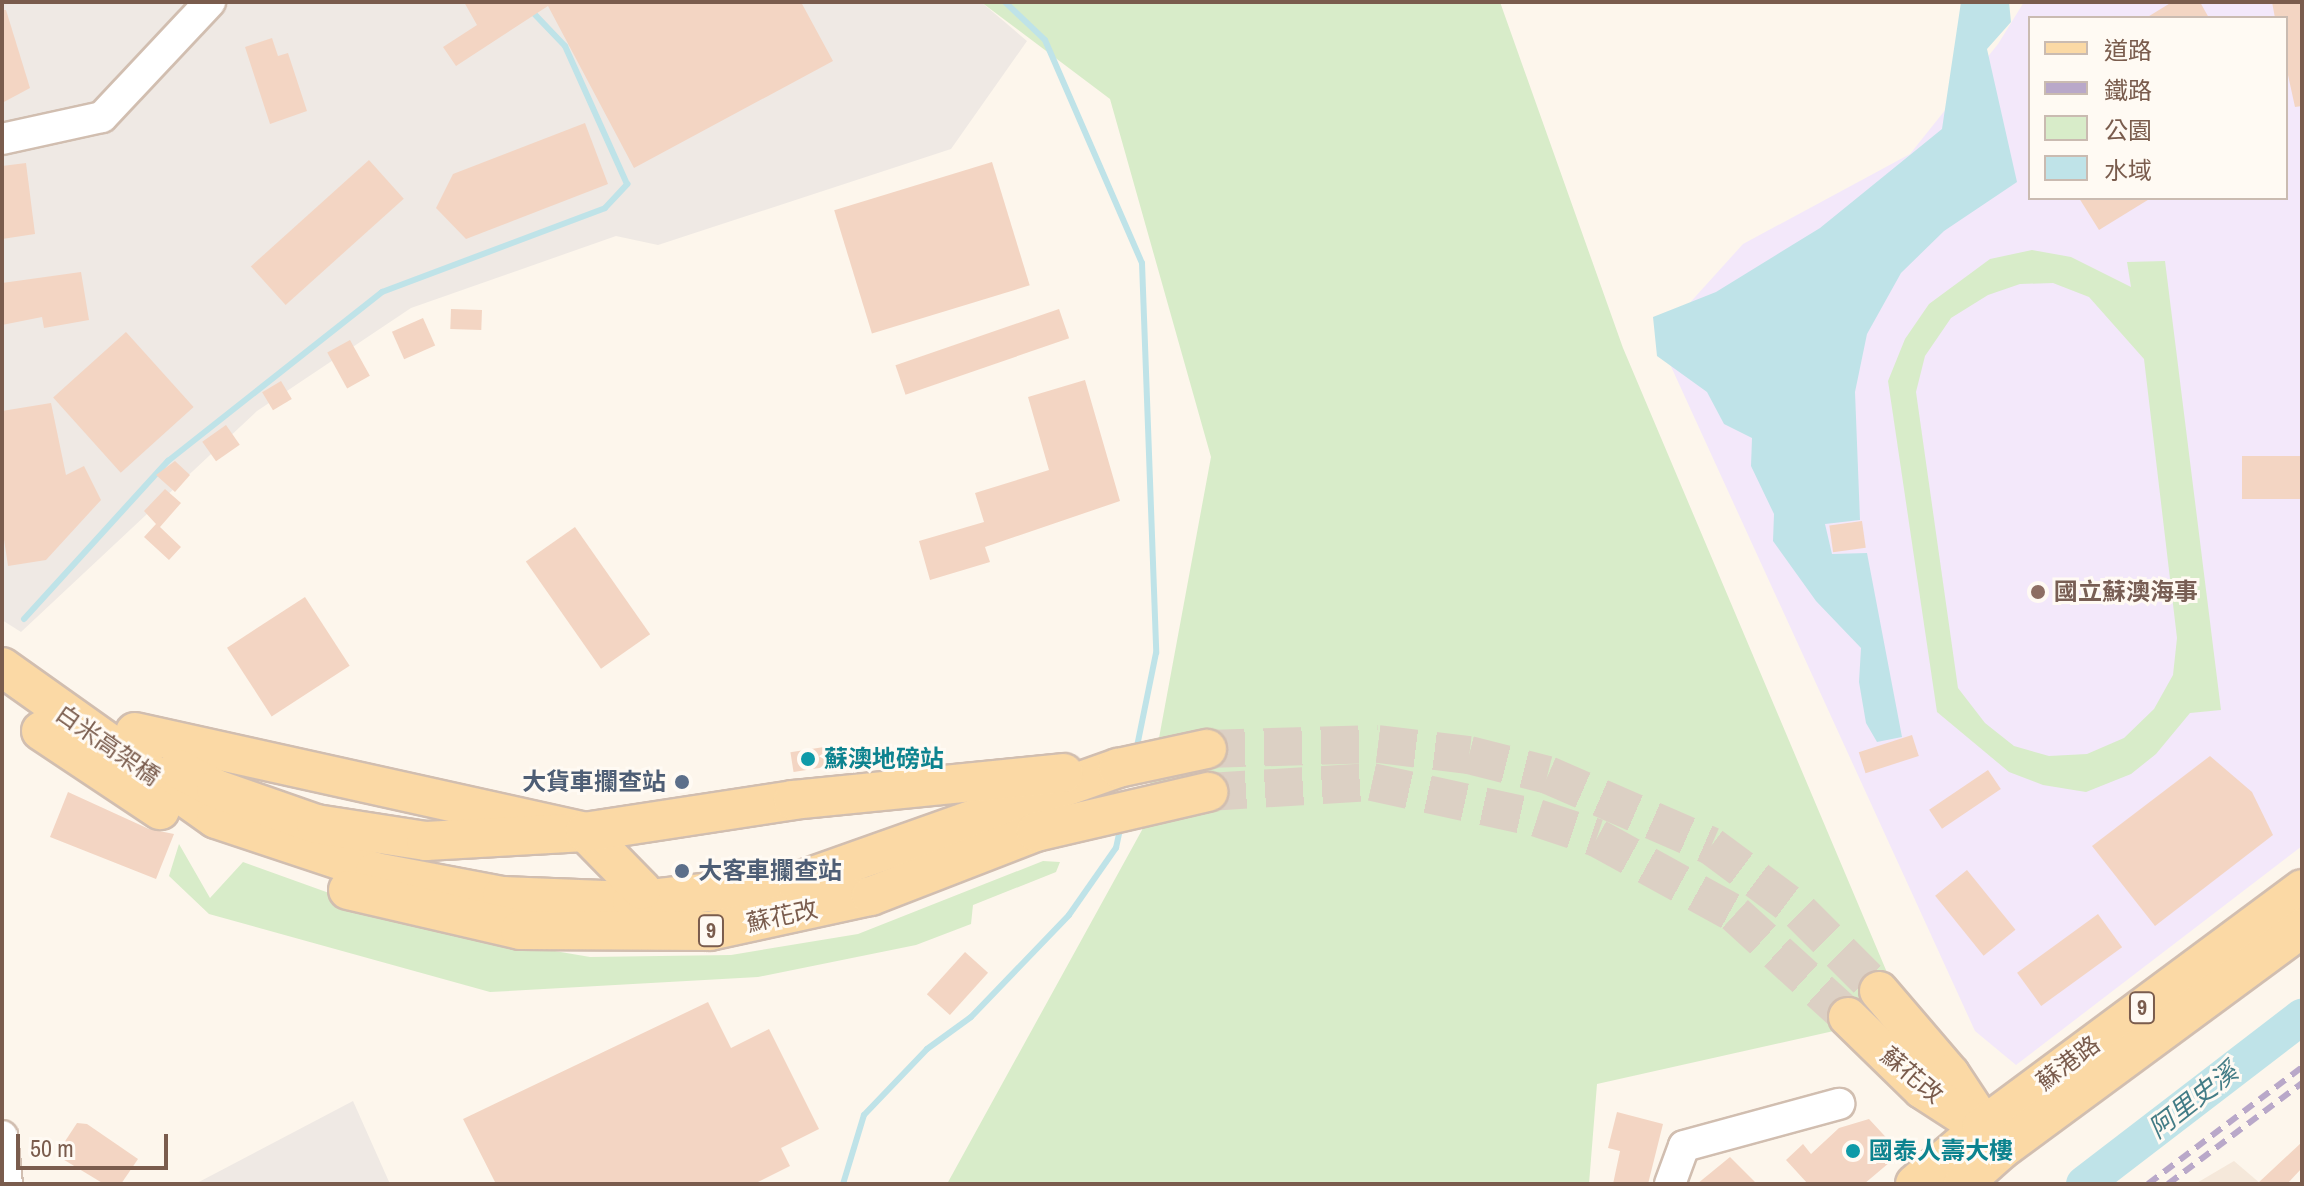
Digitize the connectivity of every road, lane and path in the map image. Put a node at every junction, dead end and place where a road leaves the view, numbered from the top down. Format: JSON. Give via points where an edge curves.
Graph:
{"nodes":[{"id":1,"x":210,"y":2,"type":"edge"},
{"id":2,"x":2,"y":139,"type":"edge"},
{"id":3,"x":2,"y":647,"type":"edge"},
{"id":4,"x":2,"y":667,"type":"edge"},
{"id":5,"x":2,"y":700,"type":"edge"},
{"id":6,"x":135,"y":732,"type":"dead end"},
{"id":7,"x":1207,"y":749,"type":"tunnel mouth"},
{"id":8,"x":1118,"y":768,"type":"junction"},
{"id":9,"x":1208,"y":792,"type":"tunnel mouth"},
{"id":10,"x":213,"y":816,"type":"junction"},
{"id":11,"x":585,"y":832,"type":"junction"},
{"id":12,"x":375,"y":872,"type":"junction"},
{"id":13,"x":2302,"y":889,"type":"edge"},
{"id":14,"x":642,"y":890,"type":"junction"},
{"id":15,"x":2302,"y":928,"type":"edge"},
{"id":16,"x":1879,"y":991,"type":"tunnel mouth"},
{"id":17,"x":1848,"y":1017,"type":"tunnel mouth"},
{"id":18,"x":1839,"y":1104,"type":"dead end"},
{"id":19,"x":2,"y":1136,"type":"edge"},
{"id":20,"x":1992,"y":1139,"type":"junction"},
{"id":21,"x":7,"y":1184,"type":"edge"},
{"id":22,"x":1670,"y":1184,"type":"edge"},
{"id":23,"x":1915,"y":1184,"type":"edge"},
{"id":24,"x":1963,"y":1184,"type":"edge"}],
"edges":[{"from":1,"to":2,"type":"street","via":[[102,117]]},
{"from":3,"to":10,"type":"main road"},
{"from":4,"to":10,"type":"main road","name":"白米高架橋","number":"9"},
{"from":5,"to":10,"type":"main road","name":"白米高架橋","number":"9","via":[[110,780]]},
{"from":6,"to":11,"type":"main road"},
{"from":7,"to":8,"type":"main road","name":"蘇花改","number":"9"},
{"from":8,"to":11,"type":"main road","via":[[793,800]]},
{"from":8,"to":12,"type":"main road","name":"蘇花改","number":"9","via":[[796,882],[706,895],[632,901],[502,896]]},
{"from":8,"to":14,"type":"main road","via":[[1049,785],[855,855],[739,881]]},
{"from":9,"to":10,"type":"main road","name":"蘇花改","number":"9","via":[[1036,832],[871,896],[710,931],[520,930],[458,919],[338,887]]},
{"from":10,"to":11,"type":"main road","via":[[316,824],[426,841]]},
{"from":10,"to":12,"type":"main road","name":"蘇花改","number":"9"},
{"from":11,"to":14,"type":"main road"},
{"from":12,"to":14,"type":"main road","via":[[514,890]]},
{"from":13,"to":20,"type":"main road","name":"蘇港路","number":"9"},
{"from":15,"to":20,"type":"main road","name":"蘇港路","number":"9"},
{"from":16,"to":20,"type":"main road","name":"蘇花改","via":[[1950,1074]]},
{"from":17,"to":20,"type":"main road","name":"蘇花改","via":[[1922,1089]]},
{"from":18,"to":22,"type":"street","via":[[1684,1146]]},
{"from":19,"to":21,"type":"street"},
{"from":20,"to":23,"type":"main road","name":"蘇港路"},
{"from":20,"to":24,"type":"main road","name":"蘇港路"}]}
